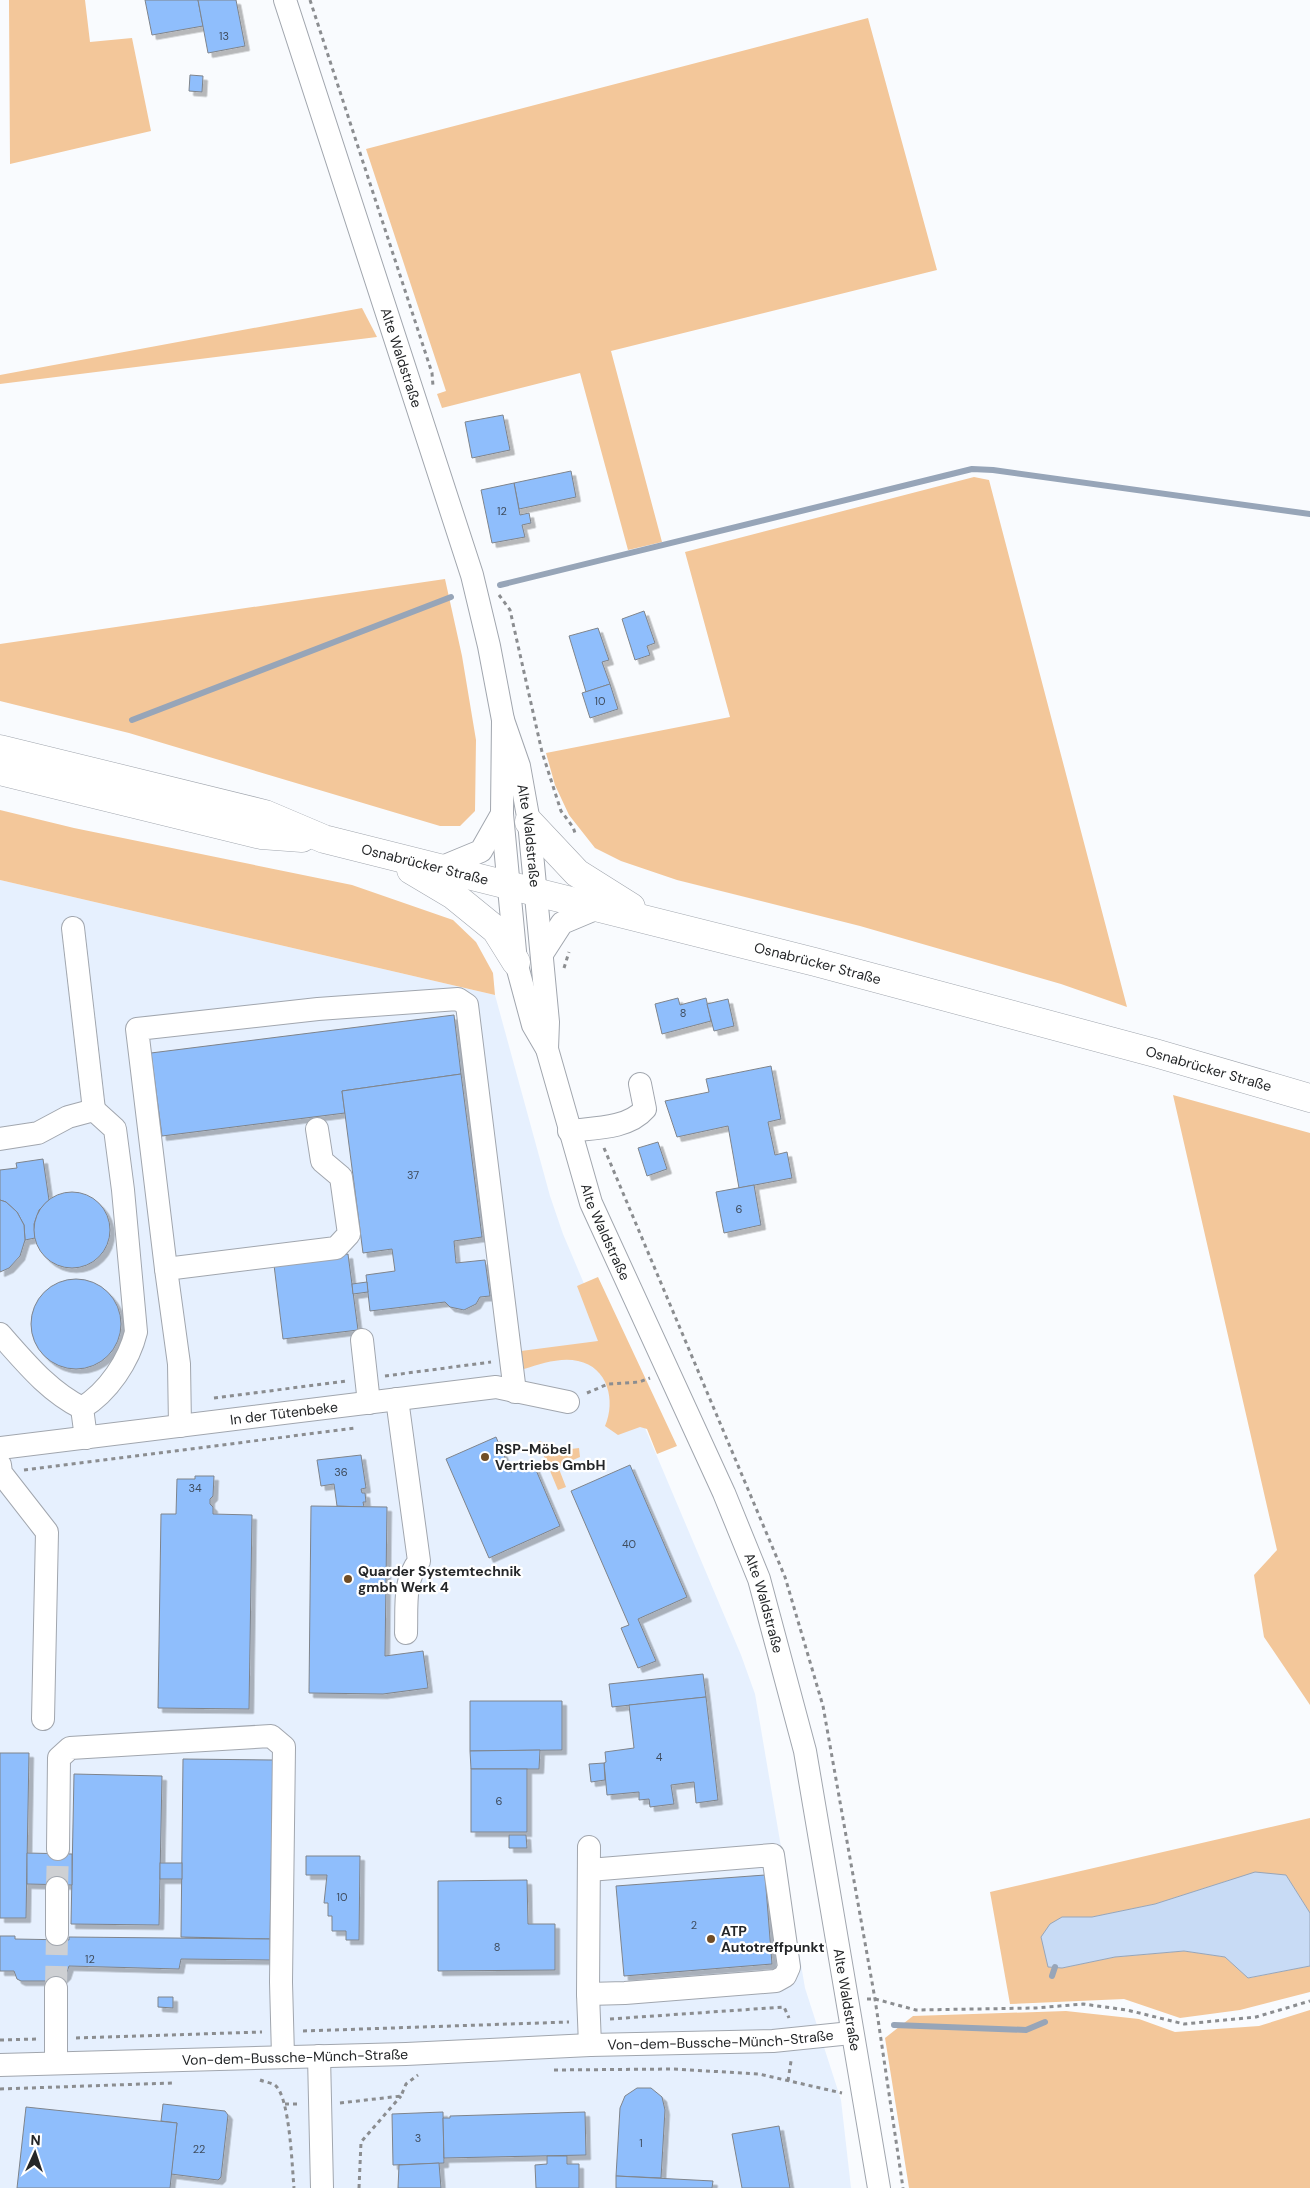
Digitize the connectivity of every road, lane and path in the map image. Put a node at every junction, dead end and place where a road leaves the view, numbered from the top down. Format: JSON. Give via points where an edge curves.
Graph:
{"nodes":[{"id":1,"x":285,"y":0,"type":"edge"},
{"id":2,"x":503,"y":720,"type":"junction"},
{"id":3,"x":0,"y":749,"type":"edge"},
{"id":4,"x":0,"y":771,"type":"edge"},
{"id":5,"x":502,"y":814,"type":"junction"},
{"id":6,"x":529,"y":822,"type":"junction"},
{"id":7,"x":324,"y":839,"type":"junction"},
{"id":8,"x":386,"y":855,"type":"junction"},
{"id":9,"x":440,"y":868,"type":"junction"},
{"id":10,"x":508,"y":885,"type":"junction"},
{"id":11,"x":534,"y":891,"type":"junction"},
{"id":12,"x":600,"y":907,"type":"junction"},
{"id":13,"x":654,"y":921,"type":"junction"},
{"id":14,"x":73,"y":928,"type":"dead end"},
{"id":15,"x":529,"y":958,"type":"junction"},
{"id":16,"x":640,"y":1084,"type":"dead end"},
{"id":17,"x":1310,"y":1098,"type":"edge"},
{"id":18,"x":94,"y":1110,"type":"junction"},
{"id":19,"x":317,"y":1129,"type":"dead end"},
{"id":20,"x":569,"y":1131,"type":"junction"},
{"id":21,"x":0,"y":1139,"type":"edge"},
{"id":22,"x":166,"y":1269,"type":"junction"},
{"id":23,"x":0,"y":1334,"type":"edge"},
{"id":24,"x":362,"y":1340,"type":"dead end"},
{"id":25,"x":668,"y":1372,"type":"junction"},
{"id":26,"x":515,"y":1392,"type":"junction"},
{"id":27,"x":398,"y":1399,"type":"junction"},
{"id":28,"x":568,"y":1402,"type":"joint"},
{"id":29,"x":369,"y":1403,"type":"junction"},
{"id":30,"x":82,"y":1408,"type":"junction"},
{"id":31,"x":180,"y":1426,"type":"junction"},
{"id":32,"x":86,"y":1438,"type":"junction"},
{"id":33,"x":0,"y":1448,"type":"edge"},
{"id":34,"x":0,"y":1465,"type":"edge"},
{"id":35,"x":406,"y":1632,"type":"dead end"},
{"id":36,"x":43,"y":1719,"type":"dead end"},
{"id":37,"x":589,"y":1848,"type":"dead end"},
{"id":38,"x":58,"y":1850,"type":"tunnel mouth"},
{"id":39,"x":589,"y":1870,"type":"junction"},
{"id":40,"x":57,"y":1888,"type":"tunnel mouth"},
{"id":41,"x":57,"y":1934,"type":"tunnel mouth"},
{"id":42,"x":56,"y":1988,"type":"tunnel mouth"},
{"id":43,"x":588,"y":1994,"type":"junction"},
{"id":44,"x":846,"y":2001,"type":"junction"},
{"id":45,"x":1310,"y":2001,"type":"edge"},
{"id":46,"x":589,"y":2021,"type":"junction"},
{"id":47,"x":282,"y":2032,"type":"junction"},
{"id":48,"x":852,"y":2032,"type":"junction"},
{"id":49,"x":56,"y":2039,"type":"junction"},
{"id":50,"x":0,"y":2040,"type":"edge"},
{"id":51,"x":795,"y":2040,"type":"junction"},
{"id":52,"x":590,"y":2045,"type":"junction"},
{"id":53,"x":283,"y":2056,"type":"junction"},
{"id":54,"x":319,"y":2056,"type":"junction"},
{"id":55,"x":56,"y":2063,"type":"junction"},
{"id":56,"x":0,"y":2065,"type":"edge"},
{"id":57,"x":553,"y":2070,"type":"dead end"},
{"id":58,"x":428,"y":2074,"type":"dead end"},
{"id":59,"x":788,"y":2080,"type":"junction"},
{"id":60,"x":251,"y":2081,"type":"dead end"},
{"id":61,"x":174,"y":2083,"type":"dead end"},
{"id":62,"x":888,"y":2088,"type":"dead end"},
{"id":63,"x":0,"y":2089,"type":"edge"},
{"id":64,"x":862,"y":2092,"type":"junction"},
{"id":65,"x":401,"y":2096,"type":"junction"},
{"id":66,"x":284,"y":2104,"type":"junction"},
{"id":67,"x":320,"y":2104,"type":"junction"},
{"id":68,"x":294,"y":2188,"type":"edge"},
{"id":69,"x":322,"y":2188,"type":"edge"},
{"id":70,"x":359,"y":2188,"type":"edge"},
{"id":71,"x":879,"y":2188,"type":"edge"}],
"edges":[{"from":1,"to":2,"type":"street","name":"Alte Waldstraße","via":[[454,514],[477,592]]},
{"from":2,"to":5,"type":"street","name":"Alte Waldstraße"},
{"from":2,"to":6,"type":"street","name":"Alte Waldstraße","via":[[519,766]]},
{"from":3,"to":7,"type":"main road","name":"Osnabrücker Straße","via":[[265,814]]},
{"from":4,"to":7,"type":"main road","name":"Osnabrücker Straße","via":[[261,835]]},
{"from":5,"to":9,"type":"street","name":"Alte Waldstraße","via":[[481,851]]},
{"from":5,"to":10,"type":"street","name":"Alte Waldstraße"},
{"from":6,"to":11,"type":"street","name":"Alte Waldstraße"},
{"from":6,"to":13,"type":"main road","via":[[577,873]]},
{"from":7,"to":8,"type":"main road","name":"Osnabrücker Straße"},
{"from":8,"to":9,"type":"main road","name":"Osnabrücker Straße"},
{"from":8,"to":15,"type":"main road","via":[[453,895]]},
{"from":9,"to":10,"type":"main road","name":"Osnabrücker Straße"},
{"from":10,"to":11,"type":"main road","name":"Osnabrücker Straße"},
{"from":10,"to":15,"type":"street","name":"Alte Waldstraße"},
{"from":11,"to":12,"type":"main road","name":"Osnabrücker Straße"},
{"from":11,"to":15,"type":"street","name":"Alte Waldstraße"},
{"from":12,"to":13,"type":"main road","name":"Osnabrücker Straße"},
{"from":12,"to":15,"type":"street","via":[[562,923]]},
{"from":13,"to":17,"type":"main road","name":"Osnabrücker Straße","via":[[1155,1053]]},
{"from":14,"to":18,"type":"street"},
{"from":15,"to":20,"type":"street","name":"Alte Waldstraße","via":[[533,1025],[547,1049]]},
{"from":16,"to":20,"type":"street","via":[[645,1109],[639,1116],[608,1127]]},
{"from":18,"to":21,"type":"street","via":[[68,1117],[38,1133]]},
{"from":18,"to":30,"type":"street","via":[[115,1129],[136,1332],[132,1350],[116,1374],[94,1400]]},
{"from":19,"to":22,"type":"street","via":[[322,1161],[341,1177],[349,1234],[336,1248]]},
{"from":20,"to":25,"type":"street","name":"Alte Waldstraße","via":[[591,1203]]},
{"from":22,"to":26,"type":"street","via":[[137,1029],[318,1009],[458,998],[467,1005]]},
{"from":22,"to":31,"type":"street","via":[[179,1364]]},
{"from":23,"to":30,"type":"street","via":[[42,1380],[66,1400]]},
{"from":24,"to":29,"type":"street"},
{"from":25,"to":28,"type":"path","via":[[638,1382],[608,1384]]},
{"from":25,"to":44,"type":"street","name":"Alte Waldstraße","via":[[724,1493],[759,1579],[805,1752]]},
{"from":26,"to":27,"type":"street","name":"In der Tütenbeke","via":[[496,1387]]},
{"from":26,"to":28,"type":"street","name":"In der Tütenbeke"},
{"from":27,"to":29,"type":"street","name":"In der Tütenbeke"},
{"from":27,"to":35,"type":"street","via":[[419,1561],[411,1570],[408,1586]]},
{"from":29,"to":31,"type":"street","name":"In der Tütenbeke"},
{"from":30,"to":32,"type":"street"},
{"from":31,"to":32,"type":"street","name":"In der Tütenbeke"},
{"from":32,"to":33,"type":"street","name":"In der Tütenbeke"},
{"from":34,"to":36,"type":"street","via":[[47,1532]]},
{"from":37,"to":39,"type":"street","name":"Von-dem-Bussche-Münch-Straße"},
{"from":38,"to":47,"type":"street","via":[[59,1758],[70,1748],[270,1736],[284,1747]]},
{"from":39,"to":43,"type":"street","name":"Von-dem-Bussche-Münch-Straße"},
{"from":39,"to":43,"type":"street","via":[[773,1855],[789,1967],[785,1976],[776,1980],[625,1994]]},
{"from":40,"to":41,"type":"street"},
{"from":42,"to":49,"type":"street"},
{"from":43,"to":46,"type":"street","name":"Von-dem-Bussche-Münch-Straße"},
{"from":44,"to":45,"type":"path","via":[[874,1999],[916,2010],[1083,2004],[1127,2010],[1184,2024],[1256,2017]]},
{"from":44,"to":48,"type":"street","name":"Alte Waldstraße"},
{"from":46,"to":47,"type":"path"},
{"from":46,"to":51,"type":"path","via":[[784,2007]]},
{"from":46,"to":52,"type":"street","name":"Von-dem-Bussche-Münch-Straße"},
{"from":47,"to":49,"type":"path"},
{"from":47,"to":53,"type":"street"},
{"from":48,"to":51,"type":"street","name":"Von-dem-Bussche-Münch-Straße"},
{"from":48,"to":64,"type":"street","name":"Alte Waldstraße"},
{"from":49,"to":50,"type":"path"},
{"from":49,"to":55,"type":"street"},
{"from":51,"to":52,"type":"street","name":"Von-dem-Bussche-Münch-Straße"},
{"from":51,"to":59,"type":"path"},
{"from":52,"to":54,"type":"street","name":"Von-dem-Bussche-Münch-Straße"},
{"from":53,"to":54,"type":"street","name":"Von-dem-Bussche-Münch-Straße"},
{"from":53,"to":55,"type":"street","name":"Von-dem-Bussche-Münch-Straße"},
{"from":54,"to":67,"type":"street"},
{"from":55,"to":56,"type":"street","name":"Von-dem-Bussche-Münch-Straße"},
{"from":57,"to":59,"type":"path","via":[[673,2069],[759,2074]]},
{"from":58,"to":65,"type":"path","via":[[418,2074],[406,2084]]},
{"from":59,"to":64,"type":"path","via":[[840,2094]]},
{"from":60,"to":66,"type":"path","via":[[275,2085],[283,2095]]},
{"from":61,"to":63,"type":"path"},
{"from":62,"to":64,"type":"path"},
{"from":64,"to":71,"type":"street","name":"Alte Waldstraße"},
{"from":65,"to":67,"type":"path"},
{"from":65,"to":70,"type":"path","via":[[361,2142]]},
{"from":66,"to":67,"type":"path"},
{"from":66,"to":68,"type":"path"},
{"from":67,"to":69,"type":"street"}]}
